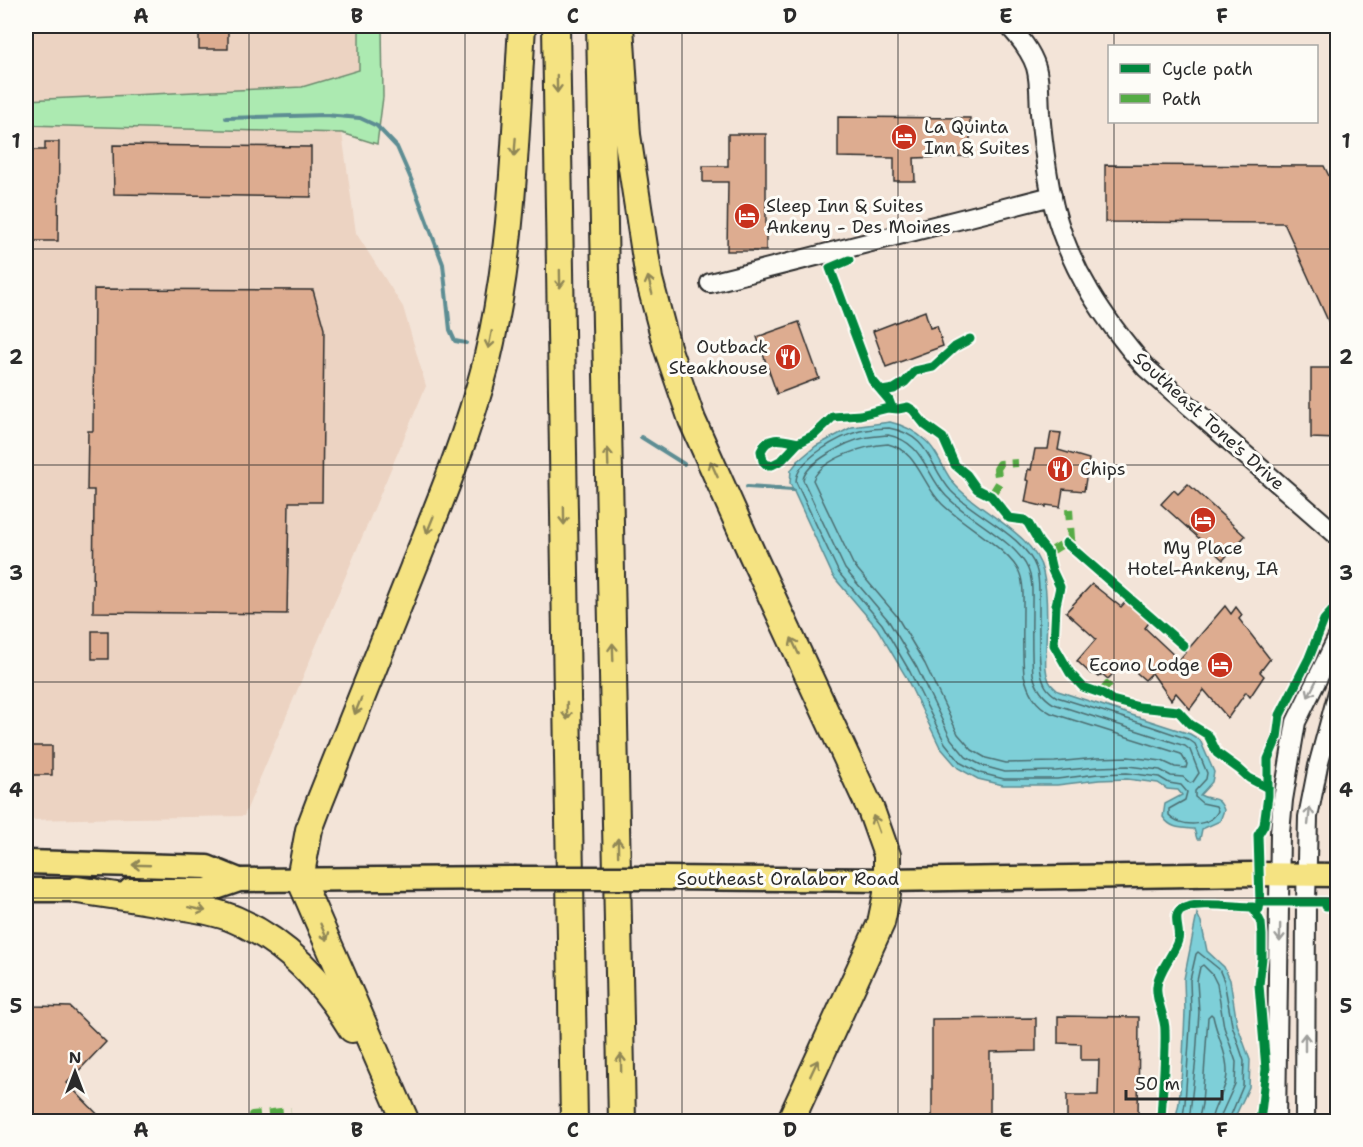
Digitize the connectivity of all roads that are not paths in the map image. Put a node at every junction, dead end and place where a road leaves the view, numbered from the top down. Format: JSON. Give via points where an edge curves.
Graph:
{"nodes":[{"id":1,"x":522,"y":26,"type":"edge"},
{"id":2,"x":556,"y":26,"type":"edge"},
{"id":3,"x":600,"y":26,"type":"edge"},
{"id":4,"x":620,"y":26,"type":"edge"},
{"id":5,"x":1009,"y":26,"type":"edge"},
{"id":6,"x":1052,"y":196,"type":"junction"},
{"id":7,"x":710,"y":283,"type":"dead end"},
{"id":8,"x":1338,"y":536,"type":"edge"},
{"id":9,"x":1338,"y":637,"type":"edge"},
{"id":10,"x":1338,"y":692,"type":"edge"},
{"id":11,"x":26,"y":862,"type":"edge"},
{"id":12,"x":1280,"y":875,"type":"junction"},
{"id":13,"x":1306,"y":875,"type":"junction"},
{"id":14,"x":1338,"y":875,"type":"edge"},
{"id":15,"x":300,"y":879,"type":"junction"},
{"id":16,"x":239,"y":880,"type":"junction"},
{"id":17,"x":887,"y":880,"type":"junction"},
{"id":18,"x":26,"y":890,"type":"edge"},
{"id":19,"x":77,"y":890,"type":"junction"},
{"id":20,"x":405,"y":1122,"type":"edge"},
{"id":21,"x":574,"y":1122,"type":"edge"},
{"id":22,"x":622,"y":1122,"type":"edge"},
{"id":23,"x":790,"y":1122,"type":"edge"},
{"id":24,"x":1276,"y":1122,"type":"edge"},
{"id":25,"x":1305,"y":1122,"type":"edge"}],
"edges":[{"from":1,"to":15,"type":"highway","one_way":true,"via":[[504,271],[486,364],[441,500],[309,830]]},
{"from":2,"to":21,"type":"highway","one_way":true},
{"from":22,"to":3,"type":"highway","one_way":true},
{"from":17,"to":4,"type":"highway","one_way":true,"via":[[887,855],[871,810],[697,430],[667,347],[649,279],[627,135]]},
{"from":5,"to":6,"type":"street","name":"Southeast Tone's Drive","via":[[1025,44],[1037,68],[1044,155]]},
{"from":6,"to":7,"type":"street"},
{"from":6,"to":8,"type":"street","name":"Southeast Tone's Drive","via":[[1082,279],[1124,342],[1153,374]]},
{"from":9,"to":12,"type":"street","one_way":true,"via":[[1296,722],[1283,800]]},
{"from":13,"to":10,"type":"street","one_way":true,"via":[[1308,817]]},
{"from":16,"to":11,"type":"main road","name":"Southeast Oralabor Road","one_way":true,"via":[[207,867]]},
{"from":12,"to":13,"type":"main road","name":"Southeast Oralabor Road"},
{"from":12,"to":17,"type":"main road","name":"Southeast Oralabor Road"},
{"from":12,"to":24,"type":"street","one_way":true},
{"from":13,"to":14,"type":"main road","name":"Southeast Oralabor Road"},
{"from":25,"to":13,"type":"street","one_way":true},
{"from":15,"to":16,"type":"main road","name":"Southeast Oralabor Road"},
{"from":15,"to":17,"type":"main road","name":"Southeast Oralabor Road","bridge":true},
{"from":15,"to":20,"type":"highway","one_way":true},
{"from":16,"to":19,"type":"main road","name":"Southeast Oralabor Road","via":[[210,890]]},
{"from":23,"to":17,"type":"highway","one_way":true,"via":[[881,923]]},
{"from":18,"to":19,"type":"main road","name":"Southeast Oralabor Road"},
{"from":19,"to":20,"type":"highway","one_way":true,"via":[[199,909],[259,932],[282,948],[339,1008]]}]}
